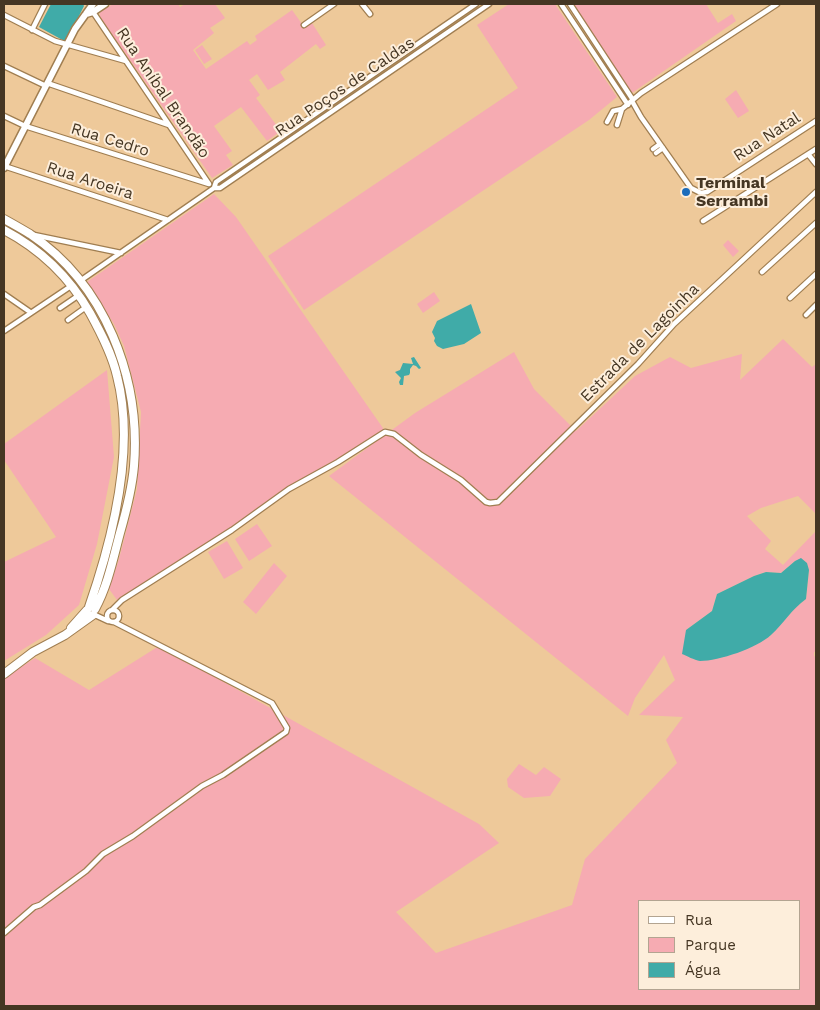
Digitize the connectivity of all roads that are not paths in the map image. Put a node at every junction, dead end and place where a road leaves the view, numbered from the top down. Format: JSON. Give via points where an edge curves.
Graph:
{"nodes":[{"id":1,"x":45,"y":4,"type":"edge"},
{"id":2,"x":93,"y":4,"type":"edge"},
{"id":3,"x":105,"y":4,"type":"edge"},
{"id":4,"x":334,"y":4,"type":"edge"},
{"id":5,"x":362,"y":4,"type":"edge"},
{"id":6,"x":476,"y":4,"type":"edge"},
{"id":7,"x":489,"y":4,"type":"edge"},
{"id":8,"x":561,"y":4,"type":"edge"},
{"id":9,"x":570,"y":4,"type":"edge"},
{"id":10,"x":777,"y":4,"type":"edge"},
{"id":11,"x":89,"y":13,"type":"junction"},
{"id":12,"x":370,"y":14,"type":"dead end"},
{"id":13,"x":4,"y":15,"type":"edge"},
{"id":14,"x":304,"y":25,"type":"dead end"},
{"id":15,"x":32,"y":30,"type":"junction"},
{"id":16,"x":67,"y":44,"type":"junction"},
{"id":17,"x":127,"y":61,"type":"junction"},
{"id":18,"x":4,"y":66,"type":"edge"},
{"id":19,"x":46,"y":85,"type":"junction"},
{"id":20,"x":631,"y":102,"type":"junction"},
{"id":21,"x":622,"y":109,"type":"junction"},
{"id":22,"x":4,"y":116,"type":"edge"},
{"id":23,"x":816,"y":121,"type":"edge"},
{"id":24,"x":608,"y":122,"type":"dead end"},
{"id":25,"x":617,"y":125,"type":"dead end"},
{"id":26,"x":25,"y":126,"type":"junction"},
{"id":27,"x":170,"y":126,"type":"junction"},
{"id":28,"x":662,"y":146,"type":"junction"},
{"id":29,"x":816,"y":149,"type":"edge"},
{"id":30,"x":654,"y":151,"type":"dead end"},
{"id":31,"x":808,"y":154,"type":"junction"},
{"id":32,"x":816,"y":164,"type":"edge"},
{"id":33,"x":4,"y":166,"type":"edge"},
{"id":34,"x":209,"y":184,"type":"junction"},
{"id":35,"x":214,"y":188,"type":"junction"},
{"id":36,"x":816,"y":192,"type":"edge"},
{"id":37,"x":4,"y":219,"type":"edge"},
{"id":38,"x":168,"y":220,"type":"junction"},
{"id":39,"x":703,"y":221,"type":"dead end"},
{"id":40,"x":816,"y":223,"type":"edge"},
{"id":41,"x":4,"y":230,"type":"edge"},
{"id":42,"x":31,"y":234,"type":"junction"},
{"id":43,"x":120,"y":253,"type":"junction"},
{"id":44,"x":762,"y":272,"type":"dead end"},
{"id":45,"x":816,"y":274,"type":"edge"},
{"id":46,"x":80,"y":281,"type":"junction"},
{"id":47,"x":71,"y":286,"type":"junction"},
{"id":48,"x":4,"y":294,"type":"edge"},
{"id":49,"x":79,"y":295,"type":"junction"},
{"id":50,"x":790,"y":298,"type":"dead end"},
{"id":51,"x":816,"y":305,"type":"edge"},
{"id":52,"x":86,"y":307,"type":"junction"},
{"id":53,"x":60,"y":308,"type":"dead end"},
{"id":54,"x":30,"y":312,"type":"junction"},
{"id":55,"x":806,"y":315,"type":"dead end"},
{"id":56,"x":68,"y":320,"type":"dead end"},
{"id":57,"x":106,"y":321,"type":"junction"},
{"id":58,"x":99,"y":329,"type":"junction"},
{"id":59,"x":110,"y":329,"type":"junction"},
{"id":60,"x":4,"y":331,"type":"edge"},
{"id":61,"x":92,"y":611,"type":"junction"},
{"id":62,"x":110,"y":611,"type":"junction"},
{"id":63,"x":112,"y":622,"type":"junction"},
{"id":64,"x":4,"y":674,"type":"edge"},
{"id":65,"x":4,"y":933,"type":"edge"}],
"edges":[{"from":1,"to":15,"type":"street"},
{"from":2,"to":11,"type":"main road"},
{"from":3,"to":11,"type":"main road"},
{"from":4,"to":14,"type":"street"},
{"from":5,"to":12,"type":"street"},
{"from":6,"to":35,"type":"street","name":"Rua Poços de Caldas","via":[[216,182]]},
{"from":7,"to":35,"type":"street","name":"Rua Poços de Caldas","via":[[220,188]]},
{"from":8,"to":20,"type":"street"},
{"from":9,"to":20,"type":"street"},
{"from":10,"to":20,"type":"street"},
{"from":11,"to":16,"type":"main road","via":[[78,22]]},
{"from":11,"to":17,"type":"street","name":"Rua Aníbal Brandão"},
{"from":13,"to":15,"type":"street"},
{"from":15,"to":16,"type":"street"},
{"from":16,"to":17,"type":"street"},
{"from":16,"to":19,"type":"main road"},
{"from":17,"to":27,"type":"street","name":"Rua Aníbal Brandão"},
{"from":18,"to":19,"type":"street"},
{"from":19,"to":26,"type":"main road"},
{"from":19,"to":27,"type":"street"},
{"from":20,"to":21,"type":"street"},
{"from":20,"to":28,"type":"street"},
{"from":21,"to":24,"type":"street","via":[[612,111]]},
{"from":21,"to":25,"type":"street"},
{"from":22,"to":26,"type":"street","name":"Rua Cedro"},
{"from":23,"to":28,"type":"street","name":"Rua Natal","via":[[701,193],[691,188]]},
{"from":26,"to":33,"type":"main road"},
{"from":26,"to":34,"type":"street","name":"Rua Cedro"},
{"from":27,"to":34,"type":"street","name":"Rua Aníbal Brandão"},
{"from":28,"to":30,"type":"street"},
{"from":29,"to":31,"type":"street"},
{"from":31,"to":32,"type":"street"},
{"from":31,"to":39,"type":"street"},
{"from":33,"to":38,"type":"street","name":"Rua Aroeira"},
{"from":34,"to":35,"type":"street","name":"Rua Aníbal Brandão"},
{"from":35,"to":38,"type":"street","name":"Rua Poços de Caldas"},
{"from":36,"to":62,"type":"street","name":"Estrada de Lagoinha","via":[[674,324],[638,364],[500,500],[490,503],[394,434],[385,432],[289,489]]},
{"from":37,"to":42,"type":"main road"},
{"from":38,"to":43,"type":"street","name":"Rua Poços de Caldas"},
{"from":40,"to":44,"type":"street"},
{"from":41,"to":47,"type":"main road","via":[[47,259]]},
{"from":42,"to":43,"type":"street"},
{"from":42,"to":46,"type":"main road"},
{"from":43,"to":46,"type":"street","name":"Rua Poços de Caldas"},
{"from":45,"to":50,"type":"street"},
{"from":46,"to":57,"type":"main road"},
{"from":47,"to":49,"type":"main road"},
{"from":47,"to":54,"type":"street"},
{"from":48,"to":54,"type":"street"},
{"from":49,"to":52,"type":"main road"},
{"from":49,"to":53,"type":"street"},
{"from":51,"to":55,"type":"street"},
{"from":52,"to":56,"type":"street"},
{"from":52,"to":58,"type":"main road"},
{"from":54,"to":60,"type":"street"},
{"from":57,"to":58,"type":"main road"},
{"from":57,"to":59,"type":"main road"},
{"from":58,"to":59,"type":"main road"},
{"from":58,"to":61,"type":"main road","via":[[118,376],[124,446]]},
{"from":59,"to":61,"type":"main road","via":[[128,379],[133,414],[134,466],[108,579]]},
{"from":61,"to":62,"type":"street"},
{"from":61,"to":63,"type":"street"},
{"from":61,"to":64,"type":"main road","via":[[65,635],[33,652]]},
{"from":62,"to":63,"type":"street","via":[[106,617]]},
{"from":62,"to":63,"type":"street","via":[[117,612],[119,616]]},
{"from":63,"to":65,"type":"street","via":[[272,703],[287,728],[286,732],[103,854],[86,871],[34,907]]}]}
